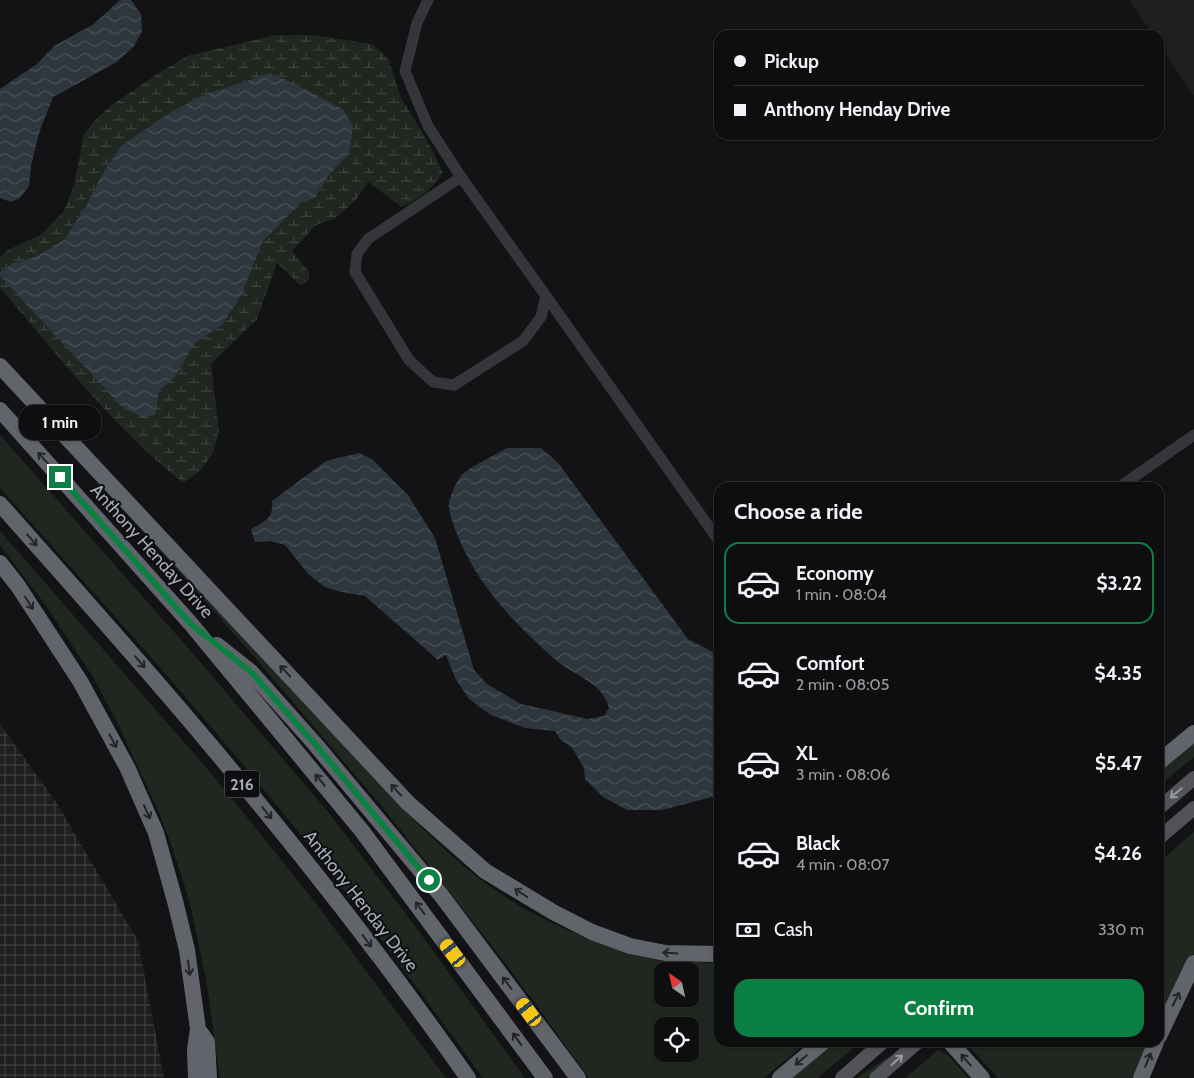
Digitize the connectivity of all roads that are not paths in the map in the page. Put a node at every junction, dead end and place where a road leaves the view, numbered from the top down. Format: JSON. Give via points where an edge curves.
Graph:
{"nodes":[{"id":1,"x":428,"y":0,"type":"edge"},
{"id":2,"x":461,"y":177,"type":"junction"},
{"id":3,"x":546,"y":296,"type":"junction"},
{"id":4,"x":0,"y":366,"type":"edge"},
{"id":5,"x":0,"y":410,"type":"edge"},
{"id":6,"x":1194,"y":435,"type":"edge"},
{"id":7,"x":1127,"y":482,"type":"edge"},
{"id":8,"x":0,"y":504,"type":"edge"},
{"id":9,"x":714,"y":534,"type":"edge"},
{"id":10,"x":0,"y":563,"type":"edge"},
{"id":11,"x":191,"y":624,"type":"junction"},
{"id":12,"x":1194,"y":733,"type":"edge"},
{"id":13,"x":1164,"y":752,"type":"edge"},
{"id":14,"x":1164,"y":758,"type":"edge"},
{"id":15,"x":1194,"y":778,"type":"edge"},
{"id":16,"x":1164,"y":804,"type":"edge"},
{"id":17,"x":1194,"y":808,"type":"edge"},
{"id":18,"x":1164,"y":834,"type":"edge"},
{"id":19,"x":714,"y":954,"type":"edge"},
{"id":20,"x":1194,"y":963,"type":"edge"},
{"id":21,"x":1164,"y":1026,"type":"edge"},
{"id":22,"x":198,"y":1028,"type":"junction"},
{"id":23,"x":817,"y":1047,"type":"edge"},
{"id":24,"x":878,"y":1047,"type":"edge"},
{"id":25,"x":912,"y":1047,"type":"edge"},
{"id":26,"x":954,"y":1047,"type":"edge"},
{"id":27,"x":1154,"y":1047,"type":"edge"},
{"id":28,"x":196,"y":1078,"type":"edge"},
{"id":29,"x":209,"y":1078,"type":"edge"},
{"id":30,"x":468,"y":1078,"type":"edge"},
{"id":31,"x":545,"y":1078,"type":"edge"},
{"id":32,"x":578,"y":1078,"type":"edge"},
{"id":33,"x":780,"y":1078,"type":"edge"},
{"id":34,"x":842,"y":1078,"type":"edge"},
{"id":35,"x":876,"y":1078,"type":"edge"},
{"id":36,"x":982,"y":1078,"type":"edge"},
{"id":37,"x":1141,"y":1078,"type":"edge"}],
"edges":[{"from":1,"to":2,"type":"lane","via":[[417,23],[405,71],[428,126]]},
{"from":2,"to":3,"type":"lane"},
{"from":2,"to":3,"type":"lane","via":[[368,239],[357,254],[355,272],[409,360],[433,382],[454,385],[523,340],[541,317]]},
{"from":3,"to":9,"type":"lane"},
{"from":19,"to":4,"type":"highway","one_way":true,"via":[[666,953],[630,946],[592,932],[553,912],[478,865],[408,803]]},
{"from":11,"to":5,"type":"highway","name":"Anthony Henday Drive","one_way":true},
{"from":6,"to":7,"type":"lane"},
{"from":8,"to":30,"type":"highway","name":"Anthony Henday Drive","number":"216","one_way":true,"via":[[149,673],[330,891]]},
{"from":10,"to":22,"type":"highway","one_way":true,"via":[[80,680],[127,767],[156,833],[187,950]]},
{"from":31,"to":11,"type":"highway","name":"Anthony Henday Drive","one_way":true,"via":[[362,831]]},
{"from":32,"to":11,"type":"highway","one_way":true,"via":[[441,895],[315,744],[251,672]]},
{"from":12,"to":13,"type":"highway"},
{"from":12,"to":14,"type":"highway"},
{"from":15,"to":16,"type":"main road","one_way":true},
{"from":17,"to":18,"type":"main road"},
{"from":21,"to":20,"type":"highway","one_way":true},
{"from":22,"to":28,"type":"highway"},
{"from":22,"to":29,"type":"highway","via":[[207,1042]]},
{"from":23,"to":33,"type":"highway","one_way":true},
{"from":24,"to":34,"type":"main road"},
{"from":35,"to":25,"type":"main road","one_way":true},
{"from":36,"to":26,"type":"highway","one_way":true},
{"from":37,"to":27,"type":"highway","one_way":true}]}
